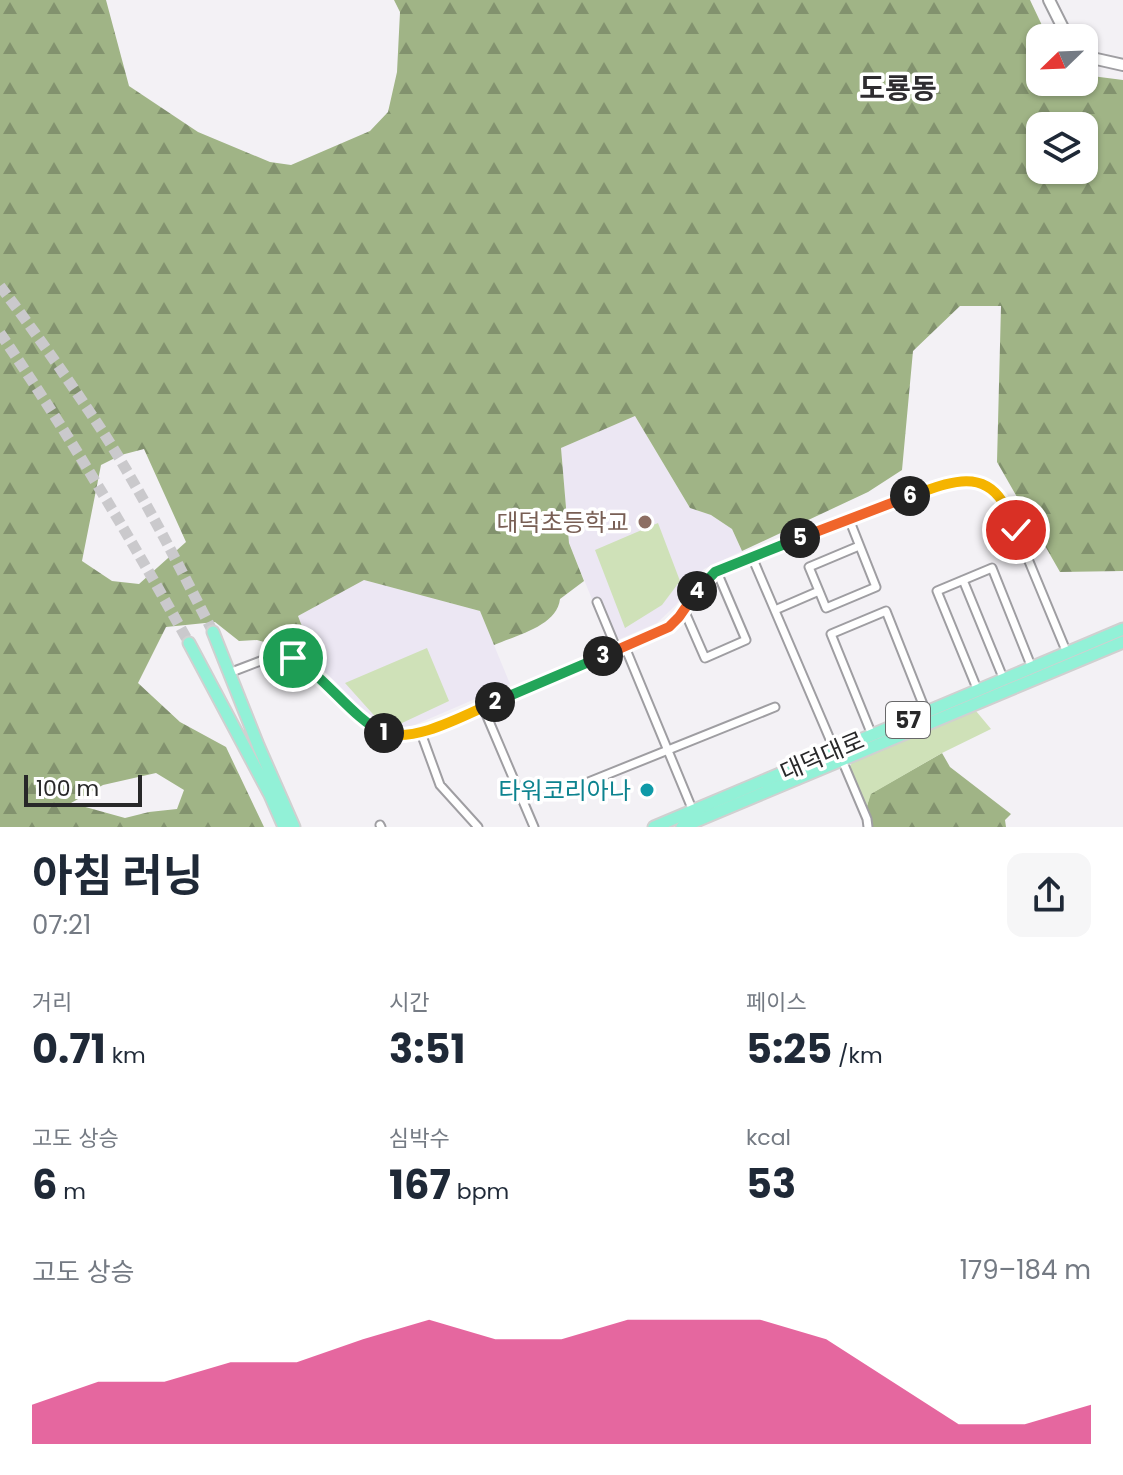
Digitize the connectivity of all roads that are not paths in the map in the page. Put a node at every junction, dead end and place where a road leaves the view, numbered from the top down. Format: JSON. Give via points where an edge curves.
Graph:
{"nodes":[{"id":1,"x":1049,"y":0,"type":"edge"},
{"id":2,"x":1061,"y":24,"type":"edge"},
{"id":3,"x":1098,"y":59,"type":"edge"},
{"id":4,"x":1123,"y":65,"type":"edge"},
{"id":5,"x":849,"y":519,"type":"junction"},
{"id":6,"x":859,"y":546,"type":"junction"},
{"id":7,"x":752,"y":557,"type":"junction"},
{"id":8,"x":717,"y":572,"type":"junction"},
{"id":9,"x":963,"y":580,"type":"junction"},
{"id":10,"x":819,"y":591,"type":"junction"},
{"id":11,"x":597,"y":602,"type":"dead end"},
{"id":12,"x":684,"y":610,"type":"junction"},
{"id":13,"x":775,"y":610,"type":"junction"},
{"id":14,"x":1123,"y":629,"type":"edge"},
{"id":15,"x":213,"y":632,"type":"tunnel mouth"},
{"id":16,"x":1123,"y":642,"type":"edge"},
{"id":17,"x":189,"y":643,"type":"tunnel mouth"},
{"id":18,"x":621,"y":648,"type":"junction"},
{"id":19,"x":1067,"y":653,"type":"junction"},
{"id":20,"x":1032,"y":668,"type":"junction"},
{"id":21,"x":229,"y":673,"type":"junction"},
{"id":22,"x":1004,"y":680,"type":"junction"},
{"id":23,"x":978,"y":691,"type":"junction"},
{"id":24,"x":483,"y":707,"type":"junction"},
{"id":25,"x":775,"y":707,"type":"dead end"},
{"id":26,"x":926,"y":712,"type":"junction"},
{"id":27,"x":421,"y":733,"type":"junction"},
{"id":28,"x":872,"y":735,"type":"junction"},
{"id":29,"x":668,"y":749,"type":"junction"},
{"id":30,"x":838,"y":755,"type":"junction"},
{"id":31,"x":566,"y":791,"type":"dead end"},
{"id":32,"x":698,"y":821,"type":"edge"},
{"id":33,"x":284,"y":827,"type":"edge"},
{"id":34,"x":294,"y":827,"type":"edge"},
{"id":35,"x":478,"y":827,"type":"edge"},
{"id":36,"x":534,"y":827,"type":"edge"},
{"id":37,"x":654,"y":827,"type":"edge"},
{"id":38,"x":682,"y":827,"type":"edge"},
{"id":39,"x":868,"y":827,"type":"edge"}],
"edges":[{"from":1,"to":2,"type":"street"},
{"from":3,"to":4,"type":"street"},
{"from":5,"to":6,"type":"street"},
{"from":5,"to":7,"type":"street"},
{"from":5,"to":19,"type":"street","via":[[954,482],[986,485],[1016,530]]},
{"from":6,"to":10,"type":"street","via":[[809,567]]},
{"from":6,"to":10,"type":"street","via":[[876,587],[826,608]]},
{"from":7,"to":8,"type":"street"},
{"from":7,"to":13,"type":"street"},
{"from":8,"to":12,"type":"street"},
{"from":8,"to":12,"type":"street","via":[[746,640],[705,658]]},
{"from":9,"to":20,"type":"street","via":[[992,568]]},
{"from":9,"to":22,"type":"street"},
{"from":9,"to":23,"type":"street","via":[[937,591]]},
{"from":10,"to":13,"type":"street"},
{"from":11,"to":18,"type":"street"},
{"from":12,"to":18,"type":"street","via":[[669,627]]},
{"from":13,"to":30,"type":"street"},
{"from":14,"to":19,"type":"main road","name":"대덕대로","number":"57"},
{"from":15,"to":21,"type":"main road"},
{"from":16,"to":30,"type":"main road","name":"대덕대로","number":"57"},
{"from":17,"to":33,"type":"main road"},
{"from":18,"to":24,"type":"street"},
{"from":18,"to":29,"type":"street"},
{"from":19,"to":20,"type":"main road","name":"대덕대로","number":"57"},
{"from":20,"to":22,"type":"main road","name":"대덕대로","number":"57"},
{"from":21,"to":27,"type":"street","via":[[271,657],[293,658],[375,728],[395,736]]},
{"from":21,"to":34,"type":"main road"},
{"from":22,"to":23,"type":"main road","name":"대덕대로","number":"57"},
{"from":23,"to":26,"type":"main road","name":"대덕대로","number":"57"},
{"from":24,"to":27,"type":"street"},
{"from":24,"to":36,"type":"street"},
{"from":25,"to":29,"type":"street"},
{"from":26,"to":28,"type":"main road","name":"대덕대로","number":"57"},
{"from":26,"to":28,"type":"street","via":[[886,611],[831,634]]},
{"from":27,"to":35,"type":"street","via":[[440,785]]},
{"from":28,"to":30,"type":"main road","name":"대덕대로","number":"57"},
{"from":29,"to":31,"type":"street"},
{"from":29,"to":32,"type":"street"},
{"from":30,"to":32,"type":"main road","name":"대덕대로","number":"57"},
{"from":30,"to":39,"type":"street"},
{"from":32,"to":37,"type":"main road","name":"대덕대로","number":"57"},
{"from":32,"to":38,"type":"main road","name":"대덕대로","number":"57"}]}
